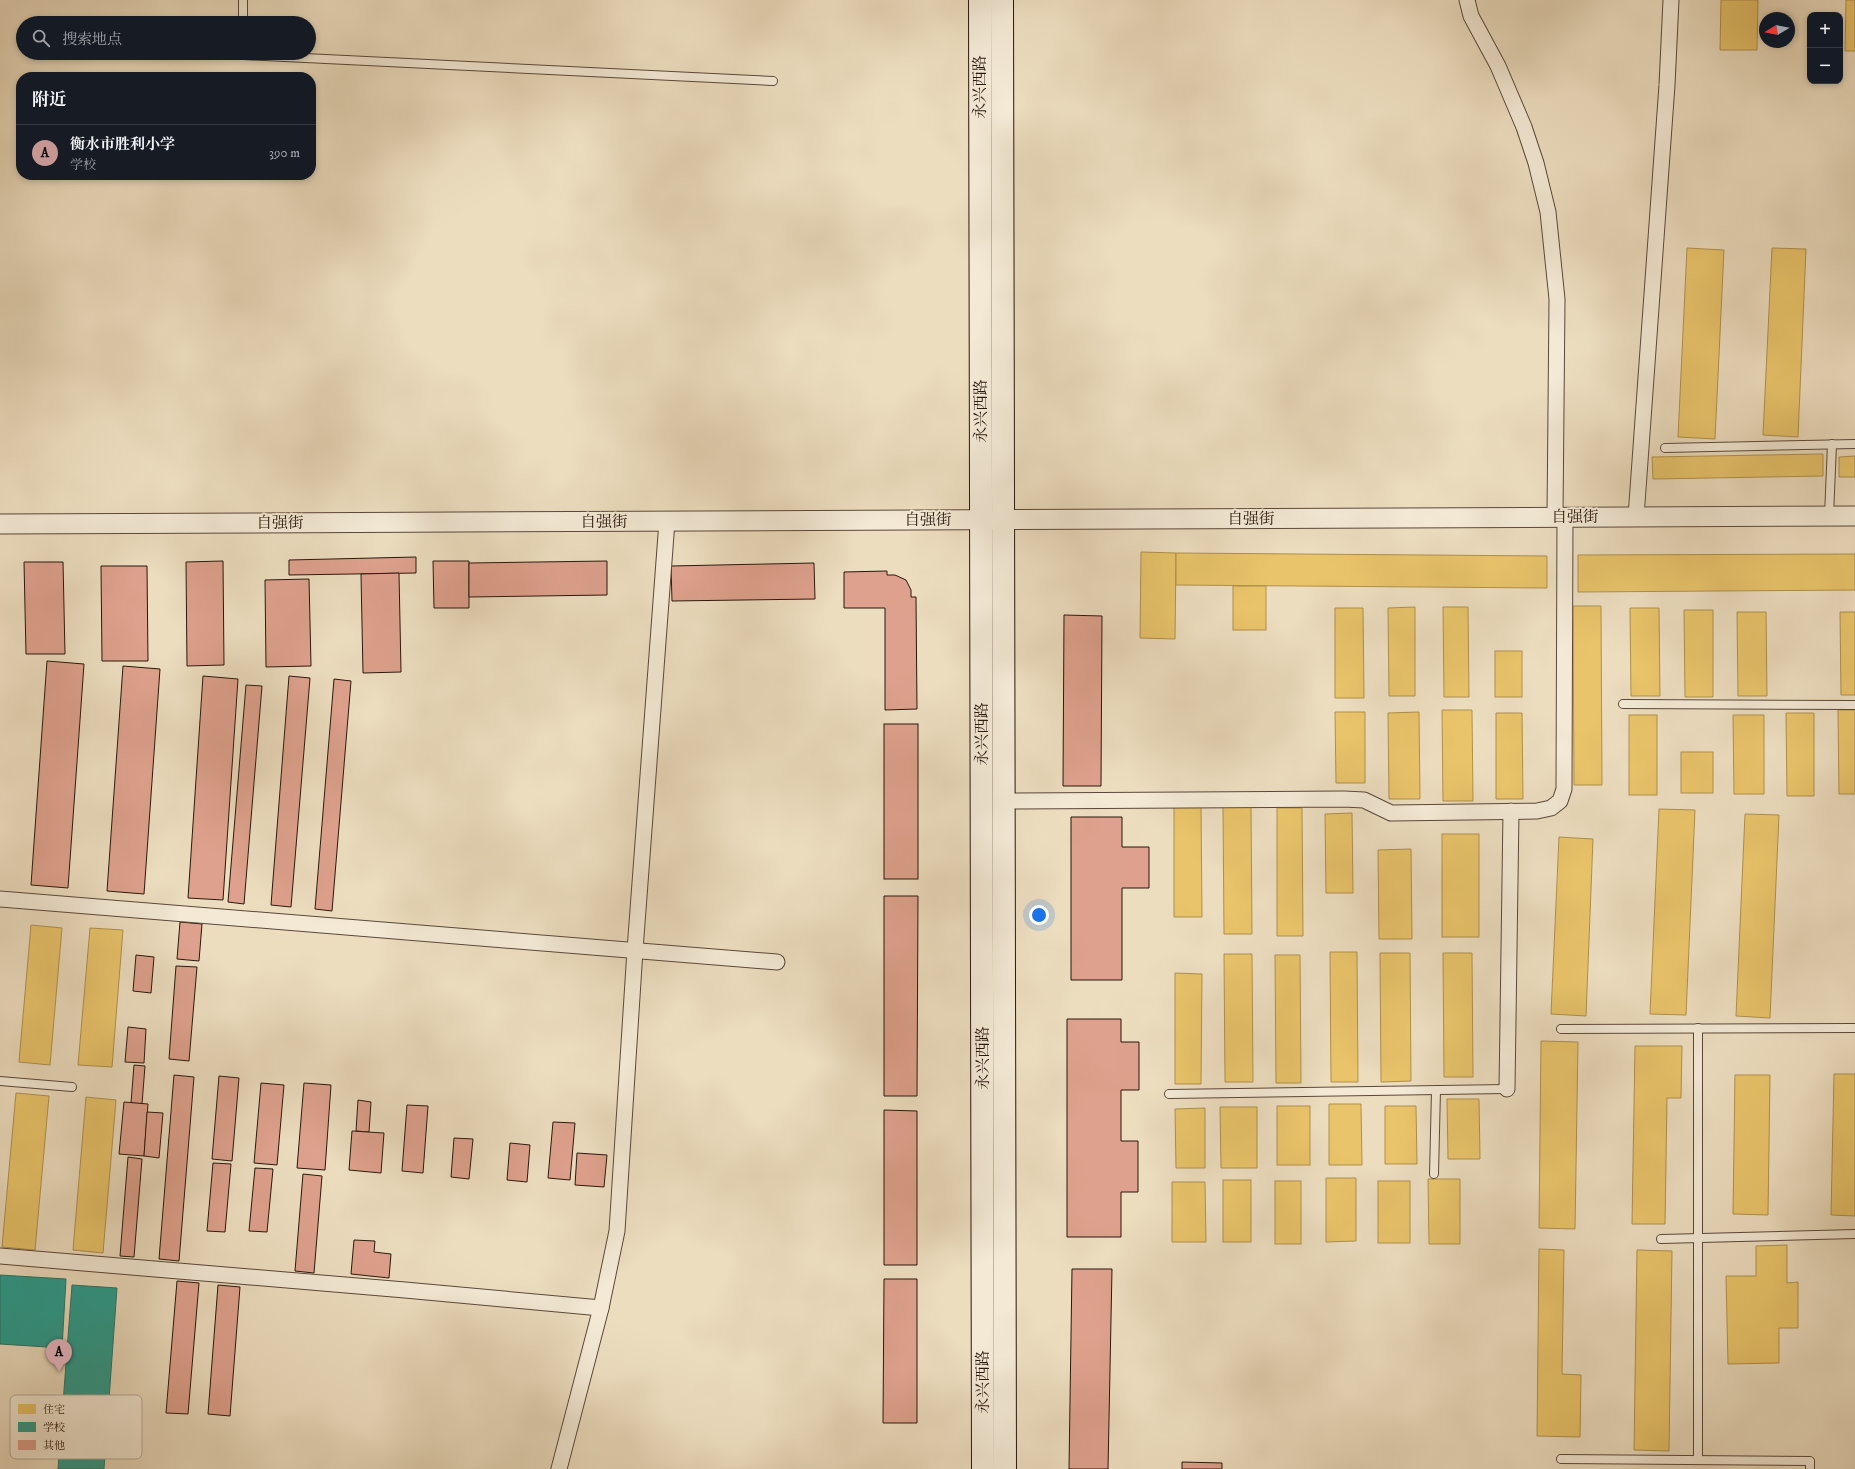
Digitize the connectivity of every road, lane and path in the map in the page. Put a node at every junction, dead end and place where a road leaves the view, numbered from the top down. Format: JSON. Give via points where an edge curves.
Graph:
{"nodes":[{"id":1,"x":243,"y":0,"type":"edge"},
{"id":2,"x":980,"y":0,"type":"edge"},
{"id":3,"x":1002,"y":0,"type":"edge"},
{"id":4,"x":1467,"y":0,"type":"edge"},
{"id":5,"x":1671,"y":0,"type":"edge"},
{"id":6,"x":243,"y":16,"type":"edge"},
{"id":7,"x":316,"y":59,"type":"edge"},
{"id":8,"x":773,"y":81,"type":"dead end"},
{"id":9,"x":1832,"y":444,"type":"junction"},
{"id":10,"x":1855,"y":444,"type":"edge"},
{"id":11,"x":1665,"y":448,"type":"dead end"},
{"id":12,"x":1829,"y":516,"type":"junction"},
{"id":13,"x":1855,"y":516,"type":"edge"},
{"id":14,"x":1560,"y":517,"type":"junction"},
{"id":15,"x":1636,"y":517,"type":"junction"},
{"id":16,"x":981,"y":520,"type":"junction"},
{"id":17,"x":1003,"y":520,"type":"junction"},
{"id":18,"x":667,"y":522,"type":"junction"},
{"id":19,"x":0,"y":524,"type":"edge"},
{"id":20,"x":1623,"y":704,"type":"dead end"},
{"id":21,"x":1855,"y":705,"type":"edge"},
{"id":22,"x":1004,"y":801,"type":"junction"},
{"id":23,"x":1511,"y":811,"type":"junction"},
{"id":24,"x":0,"y":898,"type":"edge"},
{"id":25,"x":635,"y":950,"type":"junction"},
{"id":26,"x":777,"y":962,"type":"dead end"},
{"id":27,"x":1698,"y":1028,"type":"junction"},
{"id":28,"x":1855,"y":1028,"type":"edge"},
{"id":29,"x":1561,"y":1029,"type":"dead end"},
{"id":30,"x":0,"y":1081,"type":"edge"},
{"id":31,"x":72,"y":1087,"type":"dead end"},
{"id":32,"x":1507,"y":1089,"type":"joint"},
{"id":33,"x":1436,"y":1090,"type":"junction"},
{"id":34,"x":1169,"y":1094,"type":"dead end"},
{"id":35,"x":1434,"y":1174,"type":"dead end"},
{"id":36,"x":1855,"y":1234,"type":"edge"},
{"id":37,"x":1698,"y":1238,"type":"junction"},
{"id":38,"x":1661,"y":1239,"type":"dead end"},
{"id":39,"x":0,"y":1256,"type":"edge"},
{"id":40,"x":601,"y":1308,"type":"junction"},
{"id":41,"x":1561,"y":1459,"type":"dead end"},
{"id":42,"x":1698,"y":1460,"type":"junction"},
{"id":43,"x":559,"y":1469,"type":"edge"},
{"id":44,"x":983,"y":1469,"type":"edge"},
{"id":45,"x":1004,"y":1469,"type":"edge"},
{"id":46,"x":1810,"y":1469,"type":"edge"}],
"edges":[{"from":1,"to":6,"type":"lane"},
{"from":2,"to":16,"type":"main road","name":"永兴西路"},
{"from":3,"to":17,"type":"main road","name":"永兴西路"},
{"from":4,"to":14,"type":"street","via":[[1471,16],[1498,66],[1524,127],[1548,212],[1557,299]]},
{"from":5,"to":15,"type":"street","via":[[1668,86]]},
{"from":7,"to":8,"type":"lane"},
{"from":9,"to":10,"type":"lane"},
{"from":9,"to":11,"type":"lane"},
{"from":9,"to":12,"type":"lane"},
{"from":12,"to":13,"type":"street","name":"自强街"},
{"from":12,"to":15,"type":"street","name":"自强街"},
{"from":14,"to":15,"type":"street","name":"自强街"},
{"from":14,"to":17,"type":"street","name":"自强街"},
{"from":14,"to":23,"type":"street","via":[[1564,789],[1560,801],[1551,808]]},
{"from":16,"to":17,"type":"street","name":"自强街"},
{"from":16,"to":18,"type":"street","name":"自强街"},
{"from":16,"to":44,"type":"main road","name":"永兴西路"},
{"from":17,"to":22,"type":"main road","name":"永兴西路"},
{"from":18,"to":19,"type":"street","name":"自强街"},
{"from":18,"to":25,"type":"street"},
{"from":20,"to":21,"type":"lane"},
{"from":22,"to":23,"type":"street","via":[[1344,799],[1364,800],[1391,813]]},
{"from":22,"to":45,"type":"main road","name":"永兴西路"},
{"from":23,"to":32,"type":"street"},
{"from":24,"to":25,"type":"street"},
{"from":25,"to":26,"type":"street"},
{"from":25,"to":40,"type":"street","via":[[617,1231]]},
{"from":27,"to":28,"type":"lane"},
{"from":27,"to":29,"type":"lane"},
{"from":27,"to":37,"type":"lane"},
{"from":30,"to":31,"type":"lane"},
{"from":32,"to":33,"type":"lane"},
{"from":33,"to":34,"type":"lane"},
{"from":33,"to":35,"type":"lane"},
{"from":36,"to":37,"type":"lane"},
{"from":37,"to":38,"type":"lane"},
{"from":37,"to":42,"type":"lane"},
{"from":39,"to":40,"type":"street"},
{"from":40,"to":43,"type":"street"},
{"from":41,"to":42,"type":"lane"},
{"from":42,"to":46,"type":"lane","via":[[1810,1461]]}]}
